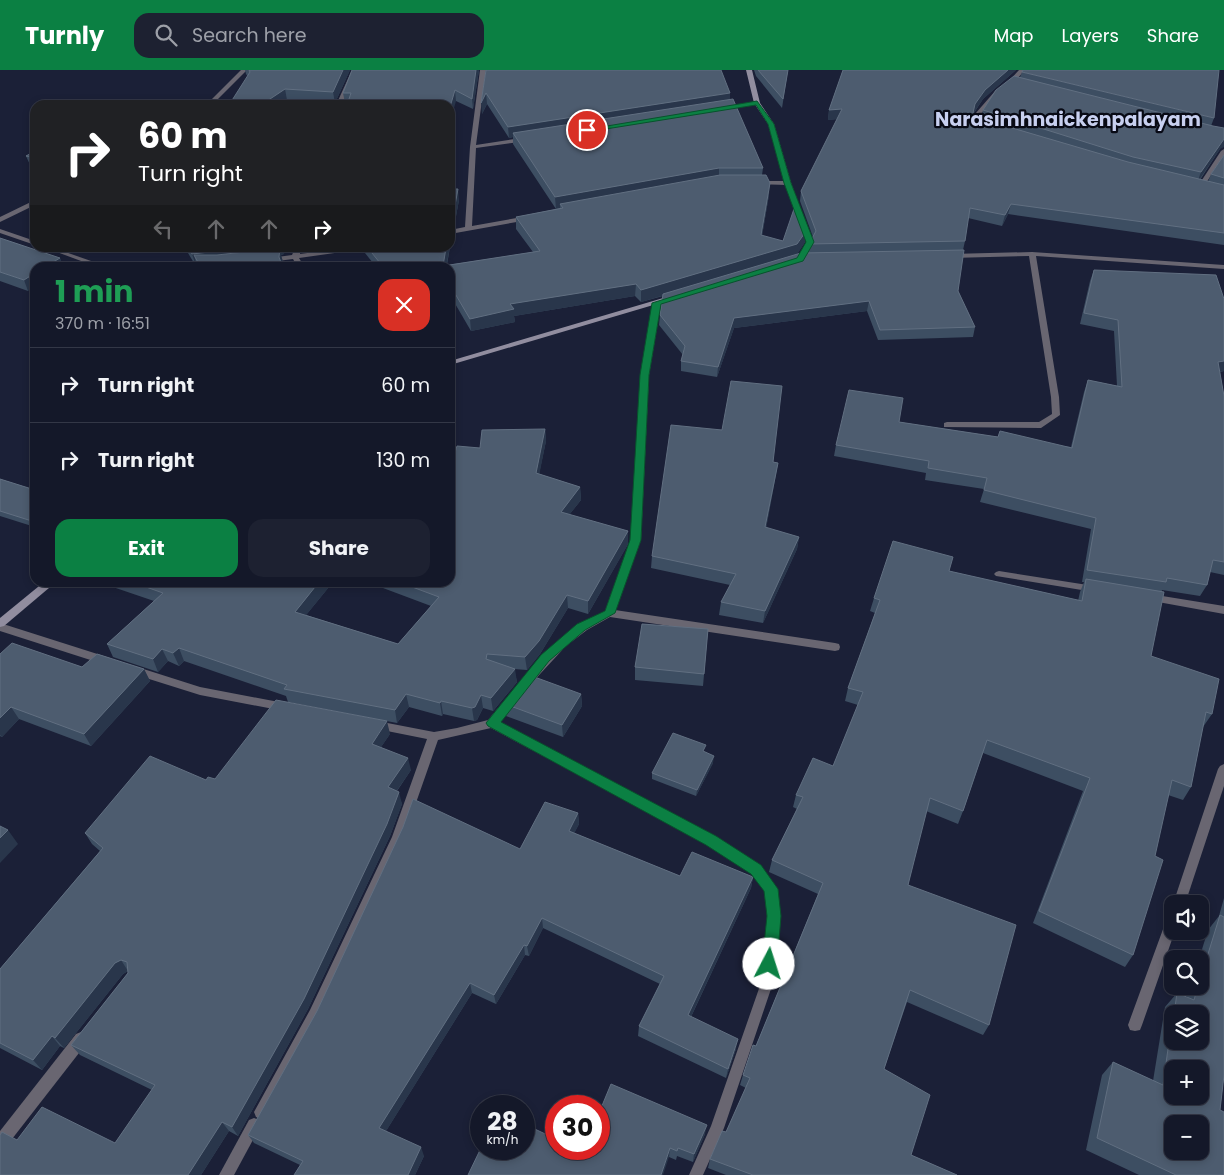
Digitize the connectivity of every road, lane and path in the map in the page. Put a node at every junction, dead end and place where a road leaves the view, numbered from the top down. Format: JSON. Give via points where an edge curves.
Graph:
{"nodes":[{"id":1,"x":244,"y":70,"type":"edge"},
{"id":2,"x":356,"y":70,"type":"edge"},
{"id":3,"x":483,"y":70,"type":"edge"},
{"id":4,"x":750,"y":70,"type":"edge"},
{"id":5,"x":1022,"y":70,"type":"edge"},
{"id":6,"x":1008,"y":84,"type":"junction"},
{"id":7,"x":1025,"y":87,"type":"edge"},
{"id":8,"x":214,"y":100,"type":"edge"},
{"id":9,"x":341,"y":100,"type":"edge"},
{"id":10,"x":757,"y":103,"type":"junction"},
{"id":11,"x":718,"y":109,"type":"edge"},
{"id":12,"x":985,"y":127,"type":"edge"},
{"id":13,"x":532,"y":138,"type":"edge"},
{"id":14,"x":473,"y":148,"type":"junction"},
{"id":15,"x":1224,"y":151,"type":"edge"},
{"id":16,"x":748,"y":183,"type":"edge"},
{"id":17,"x":788,"y":183,"type":"junction"},
{"id":18,"x":1192,"y":184,"type":"edge"},
{"id":19,"x":1201,"y":186,"type":"junction"},
{"id":20,"x":1209,"y":189,"type":"edge"},
{"id":21,"x":30,"y":205,"type":"edge"},
{"id":22,"x":536,"y":217,"type":"edge"},
{"id":23,"x":0,"y":220,"type":"edge"},
{"id":24,"x":468,"y":229,"type":"junction"},
{"id":25,"x":0,"y":231,"type":"edge"},
{"id":26,"x":455,"y":231,"type":"edge"},
{"id":27,"x":30,"y":241,"type":"edge"},
{"id":28,"x":60,"y":252,"type":"edge"},
{"id":29,"x":297,"y":252,"type":"edge"},
{"id":30,"x":329,"y":252,"type":"edge"},
{"id":31,"x":1032,"y":254,"type":"junction"},
{"id":32,"x":945,"y":256,"type":"edge"},
{"id":33,"x":295,"y":257,"type":"junction"},
{"id":34,"x":800,"y":259,"type":"junction"},
{"id":35,"x":810,"y":259,"type":"edge"},
{"id":36,"x":266,"y":260,"type":"edge"},
{"id":37,"x":90,"y":262,"type":"edge"},
{"id":38,"x":298,"y":262,"type":"edge"},
{"id":39,"x":790,"y":262,"type":"edge"},
{"id":40,"x":1224,"y":267,"type":"edge"},
{"id":41,"x":685,"y":294,"type":"edge"},
{"id":42,"x":657,"y":303,"type":"junction"},
{"id":43,"x":455,"y":362,"type":"edge"},
{"id":44,"x":947,"y":425,"type":"dead end"},
{"id":45,"x":998,"y":574,"type":"dead end"},
{"id":46,"x":45,"y":587,"type":"edge"},
{"id":47,"x":1106,"y":591,"type":"edge"},
{"id":48,"x":1136,"y":596,"type":"edge"},
{"id":49,"x":1224,"y":610,"type":"edge"},
{"id":50,"x":609,"y":613,"type":"junction"},
{"id":51,"x":0,"y":623,"type":"edge"},
{"id":52,"x":0,"y":627,"type":"edge"},
{"id":53,"x":835,"y":648,"type":"dead end"},
{"id":54,"x":298,"y":710,"type":"edge"},
{"id":55,"x":366,"y":723,"type":"edge"},
{"id":56,"x":492,"y":723,"type":"junction"},
{"id":57,"x":434,"y":736,"type":"junction"},
{"id":58,"x":1224,"y":769,"type":"edge"},
{"id":59,"x":1182,"y":895,"type":"edge"},
{"id":60,"x":1165,"y":940,"type":"edge"},
{"id":61,"x":1135,"y":1025,"type":"dead end"},
{"id":62,"x":92,"y":1026,"type":"edge"},
{"id":63,"x":0,"y":1143,"type":"edge"},
{"id":64,"x":226,"y":1175,"type":"edge"},
{"id":65,"x":696,"y":1175,"type":"edge"}],
"edges":[{"from":1,"to":8,"type":"street"},
{"from":2,"to":9,"type":"street"},
{"from":3,"to":14,"type":"street"},
{"from":4,"to":10,"type":"street"},
{"from":5,"to":6,"type":"street"},
{"from":6,"to":7,"type":"street"},
{"from":6,"to":12,"type":"street","via":[[977,115],[975,122]]},
{"from":10,"to":11,"type":"street"},
{"from":10,"to":17,"type":"street","via":[[771,124]]},
{"from":13,"to":14,"type":"street"},
{"from":14,"to":24,"type":"street"},
{"from":15,"to":19,"type":"street"},
{"from":16,"to":17,"type":"street"},
{"from":17,"to":34,"type":"street","via":[[810,242]]},
{"from":18,"to":19,"type":"street"},
{"from":19,"to":20,"type":"street"},
{"from":21,"to":23,"type":"street"},
{"from":22,"to":24,"type":"street"},
{"from":24,"to":26,"type":"street"},
{"from":25,"to":27,"type":"street"},
{"from":28,"to":37,"type":"street"},
{"from":29,"to":33,"type":"street"},
{"from":30,"to":33,"type":"street"},
{"from":31,"to":32,"type":"street"},
{"from":31,"to":40,"type":"street"},
{"from":31,"to":44,"type":"street","via":[[1056,397],[1056,415],[1041,425]]},
{"from":33,"to":36,"type":"street"},
{"from":33,"to":38,"type":"street"},
{"from":34,"to":35,"type":"street"},
{"from":34,"to":39,"type":"street"},
{"from":41,"to":42,"type":"street"},
{"from":42,"to":43,"type":"street"},
{"from":42,"to":50,"type":"street","via":[[645,375],[636,540]]},
{"from":45,"to":47,"type":"street"},
{"from":46,"to":51,"type":"street"},
{"from":48,"to":49,"type":"street"},
{"from":50,"to":53,"type":"street"},
{"from":50,"to":56,"type":"street","via":[[581,627],[545,658]]},
{"from":52,"to":54,"type":"street","via":[[200,691]]},
{"from":55,"to":57,"type":"street"},
{"from":56,"to":57,"type":"street"},
{"from":56,"to":65,"type":"street","via":[[711,840],[756,869],[771,889],[774,916],[768,980],[717,1128]]},
{"from":57,"to":64,"type":"street","via":[[398,837],[319,1006]]},
{"from":58,"to":59,"type":"street"},
{"from":60,"to":61,"type":"street"},
{"from":62,"to":63,"type":"street"}]}
